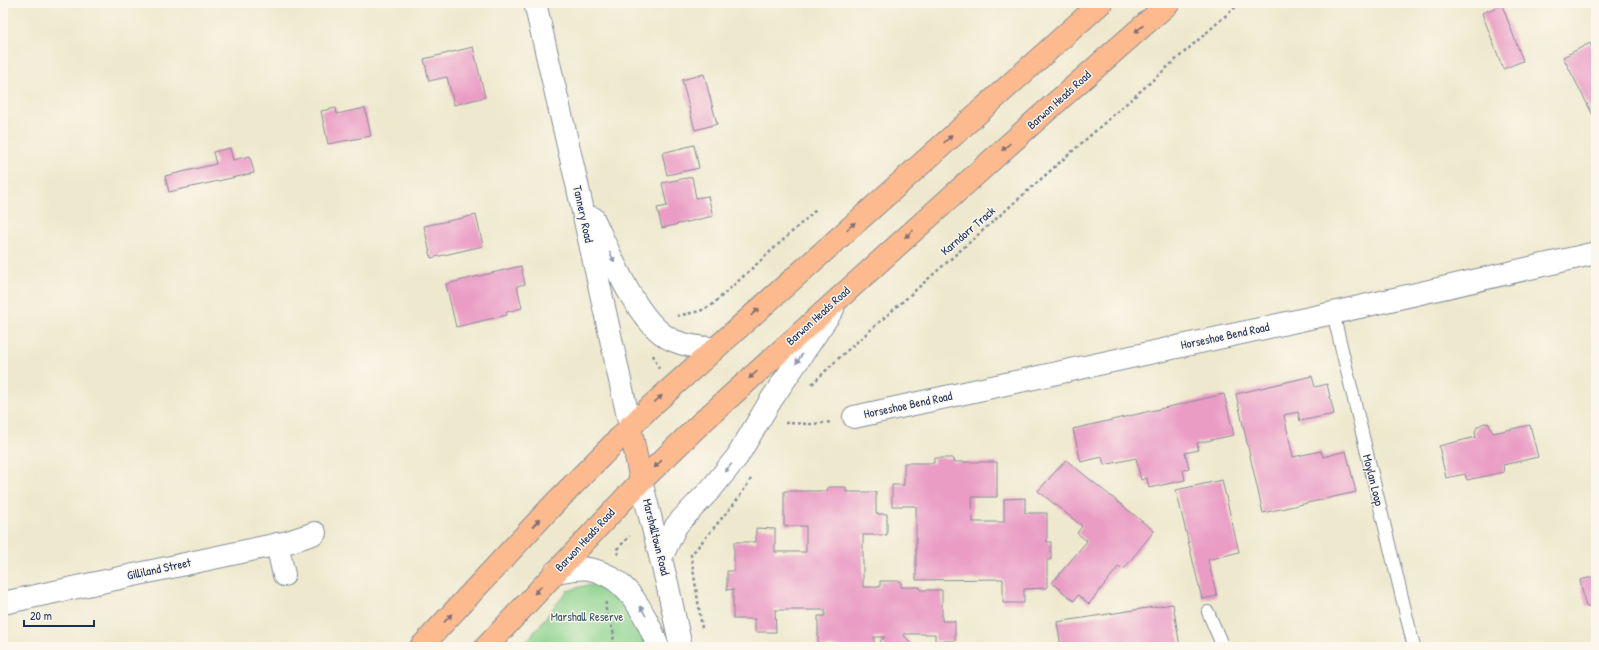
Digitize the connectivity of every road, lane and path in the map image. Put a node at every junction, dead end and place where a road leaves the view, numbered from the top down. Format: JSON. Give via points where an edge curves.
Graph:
{"nodes":[{"id":1,"x":535,"y":3,"type":"edge"},
{"id":2,"x":1101,"y":3,"type":"edge"},
{"id":3,"x":1169,"y":3,"type":"edge"},
{"id":4,"x":1240,"y":3,"type":"edge"},
{"id":5,"x":577,"y":184,"type":"junction"},
{"id":6,"x":1596,"y":253,"type":"edge"},
{"id":7,"x":844,"y":292,"type":"junction"},
{"id":8,"x":1333,"y":313,"type":"junction"},
{"id":9,"x":714,"y":348,"type":"junction"},
{"id":10,"x":811,"y":385,"type":"dead end"},
{"id":11,"x":789,"y":416,"type":"dead end"},
{"id":12,"x":854,"y":417,"type":"joint"},
{"id":13,"x":785,"y":423,"type":"junction"},
{"id":14,"x":630,"y":426,"type":"junction"},
{"id":15,"x":782,"y":430,"type":"dead end"},
{"id":16,"x":754,"y":474,"type":"dead end"},
{"id":17,"x":641,"y":480,"type":"junction"},
{"id":18,"x":315,"y":533,"type":"dead end"},
{"id":19,"x":277,"y":544,"type":"junction"},
{"id":20,"x":661,"y":558,"type":"junction"},
{"id":21,"x":555,"y":572,"type":"junction"},
{"id":22,"x":284,"y":575,"type":"dead end"},
{"id":23,"x":3,"y":603,"type":"edge"},
{"id":24,"x":1208,"y":612,"type":"dead end"},
{"id":25,"x":703,"y":632,"type":"dead end"},
{"id":26,"x":421,"y":647,"type":"edge"},
{"id":27,"x":486,"y":647,"type":"edge"},
{"id":28,"x":658,"y":647,"type":"edge"},
{"id":29,"x":681,"y":647,"type":"edge"},
{"id":30,"x":1223,"y":647,"type":"edge"},
{"id":31,"x":1414,"y":647,"type":"edge"}],
"edges":[{"from":1,"to":5,"type":"street","name":"Tannery Road"},
{"from":9,"to":2,"type":"main road","one_way":true},
{"from":3,"to":7,"type":"main road","name":"Barwon Heads Road","one_way":true},
{"from":4,"to":10,"type":"path","name":"Karndorr Track"},
{"from":5,"to":9,"type":"street","one_way":true,"via":[[628,288],[648,319],[662,334],[673,340],[690,346]]},
{"from":5,"to":14,"type":"street","name":"Tannery Road"},
{"from":6,"to":8,"type":"street","name":"Horseshoe Bend Road"},
{"from":7,"to":17,"type":"main road","name":"Barwon Heads Road","one_way":true},
{"from":7,"to":20,"type":"street","one_way":true,"via":[[774,395],[738,457],[682,519]]},
{"from":8,"to":12,"type":"street","name":"Horseshoe Bend Road"},
{"from":8,"to":31,"type":"lane","name":"Moylan Loop"},
{"from":14,"to":9,"type":"main road","one_way":true},
{"from":11,"to":13,"type":"path"},
{"from":12,"to":13,"type":"path","via":[[812,424]]},
{"from":13,"to":15,"type":"path"},
{"from":14,"to":17,"type":"main road","name":"Marshalltown Road"},
{"from":26,"to":14,"type":"main road","one_way":true,"via":[[553,504]]},
{"from":16,"to":25,"type":"path","via":[[738,499],[691,555]]},
{"from":17,"to":20,"type":"street","name":"Marshalltown Road"},
{"from":17,"to":21,"type":"main road","name":"Barwon Heads Road"},
{"from":18,"to":19,"type":"street","name":"Gilliland Street"},
{"from":19,"to":22,"type":"street"},
{"from":19,"to":23,"type":"street","name":"Gilliland Street"},
{"from":20,"to":29,"type":"street","name":"Marshalltown Road"},
{"from":21,"to":27,"type":"main road","name":"Barwon Heads Road","one_way":true},
{"from":28,"to":21,"type":"street","one_way":true,"via":[[643,611],[630,593],[617,582],[588,569]]},
{"from":24,"to":30,"type":"lane"}]}
